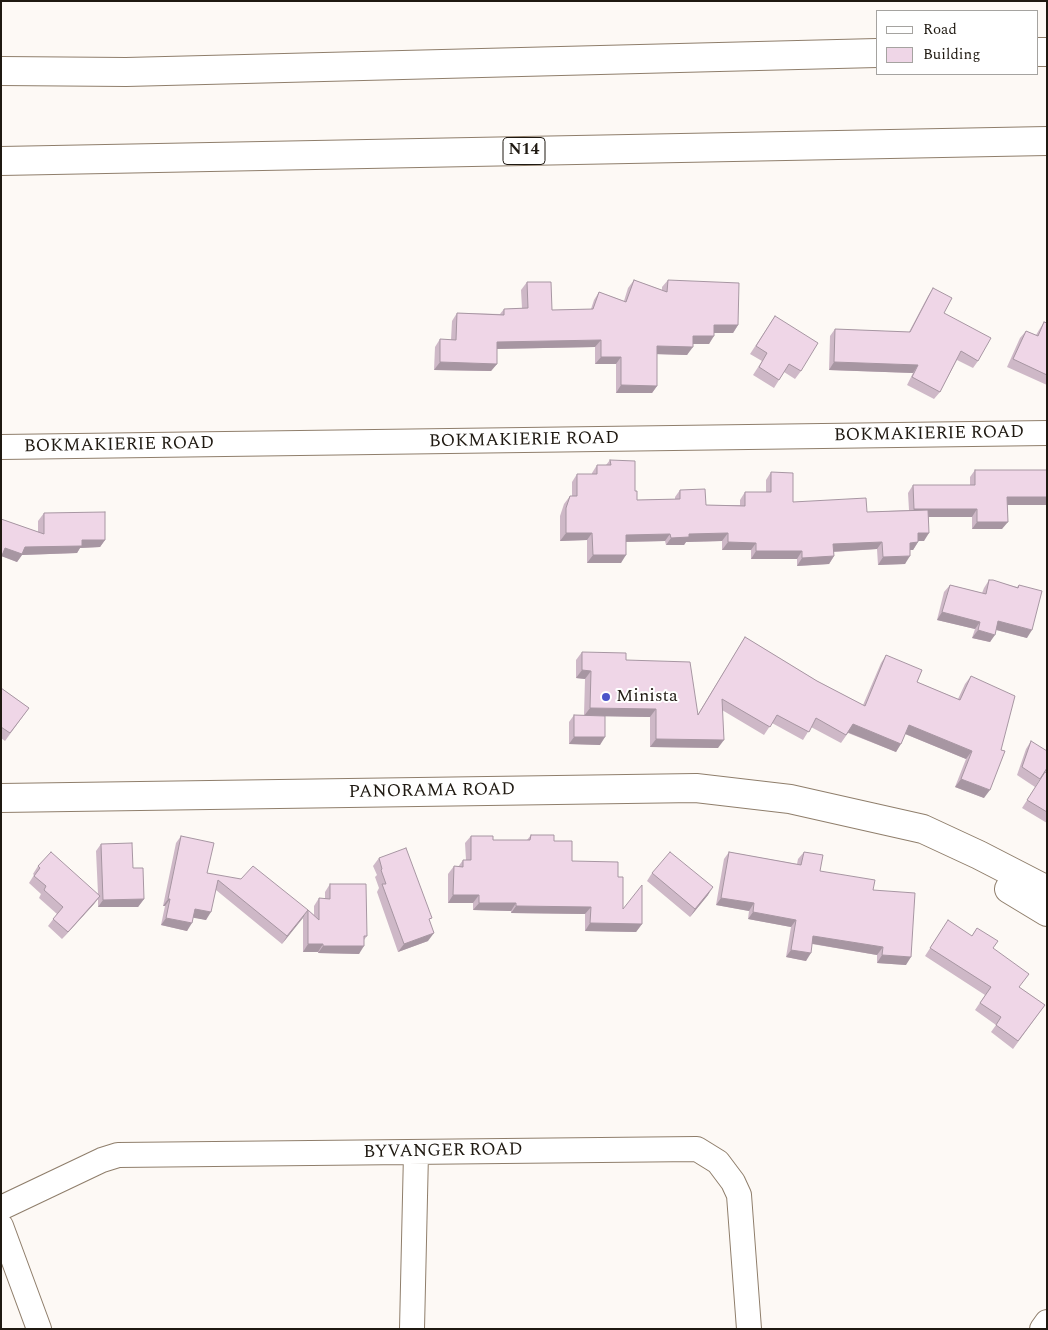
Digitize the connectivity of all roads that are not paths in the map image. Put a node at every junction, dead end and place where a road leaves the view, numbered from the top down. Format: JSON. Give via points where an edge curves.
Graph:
{"nodes":[{"id":1,"x":876,"y":52,"type":"edge"},
{"id":2,"x":1,"y":71,"type":"edge"},
{"id":3,"x":1047,"y":141,"type":"edge"},
{"id":4,"x":1,"y":161,"type":"edge"},
{"id":5,"x":1047,"y":433,"type":"edge"},
{"id":6,"x":1,"y":447,"type":"edge"},
{"id":7,"x":1,"y":798,"type":"edge"},
{"id":8,"x":860,"y":815,"type":"junction"},
{"id":9,"x":1047,"y":890,"type":"edge"},
{"id":10,"x":1047,"y":912,"type":"edge"},
{"id":11,"x":416,"y":1153,"type":"junction"},
{"id":12,"x":1,"y":1208,"type":"edge"},
{"id":13,"x":1,"y":1226,"type":"edge"},
{"id":14,"x":1047,"y":1322,"type":"edge"},
{"id":15,"x":39,"y":1329,"type":"edge"},
{"id":16,"x":412,"y":1329,"type":"edge"},
{"id":17,"x":749,"y":1329,"type":"edge"},
{"id":18,"x":1042,"y":1329,"type":"edge"}],
"edges":[{"from":1,"to":2,"type":"main road","via":[[126,72]]},
{"from":3,"to":4,"type":"main road","number":"N14"},
{"from":5,"to":6,"type":"street","name":"BOKMAKIERIE ROAD"},
{"from":7,"to":8,"type":"main road","name":"PANORAMA ROAD","via":[[696,788],[790,799]]},
{"from":8,"to":9,"type":"main road","name":"PANORAMA ROAD","via":[[923,829]]},
{"from":8,"to":10,"type":"main road","name":"PANORAMA ROAD","via":[[975,868]]},
{"from":11,"to":12,"type":"street","name":"BYVANGER ROAD","via":[[118,1155]]},
{"from":11,"to":16,"type":"street"},
{"from":11,"to":17,"type":"street","name":"BYVANGER ROAD","via":[[697,1149],[718,1162],[739,1195]]},
{"from":13,"to":15,"type":"street"},
{"from":14,"to":18,"type":"street"}]}
